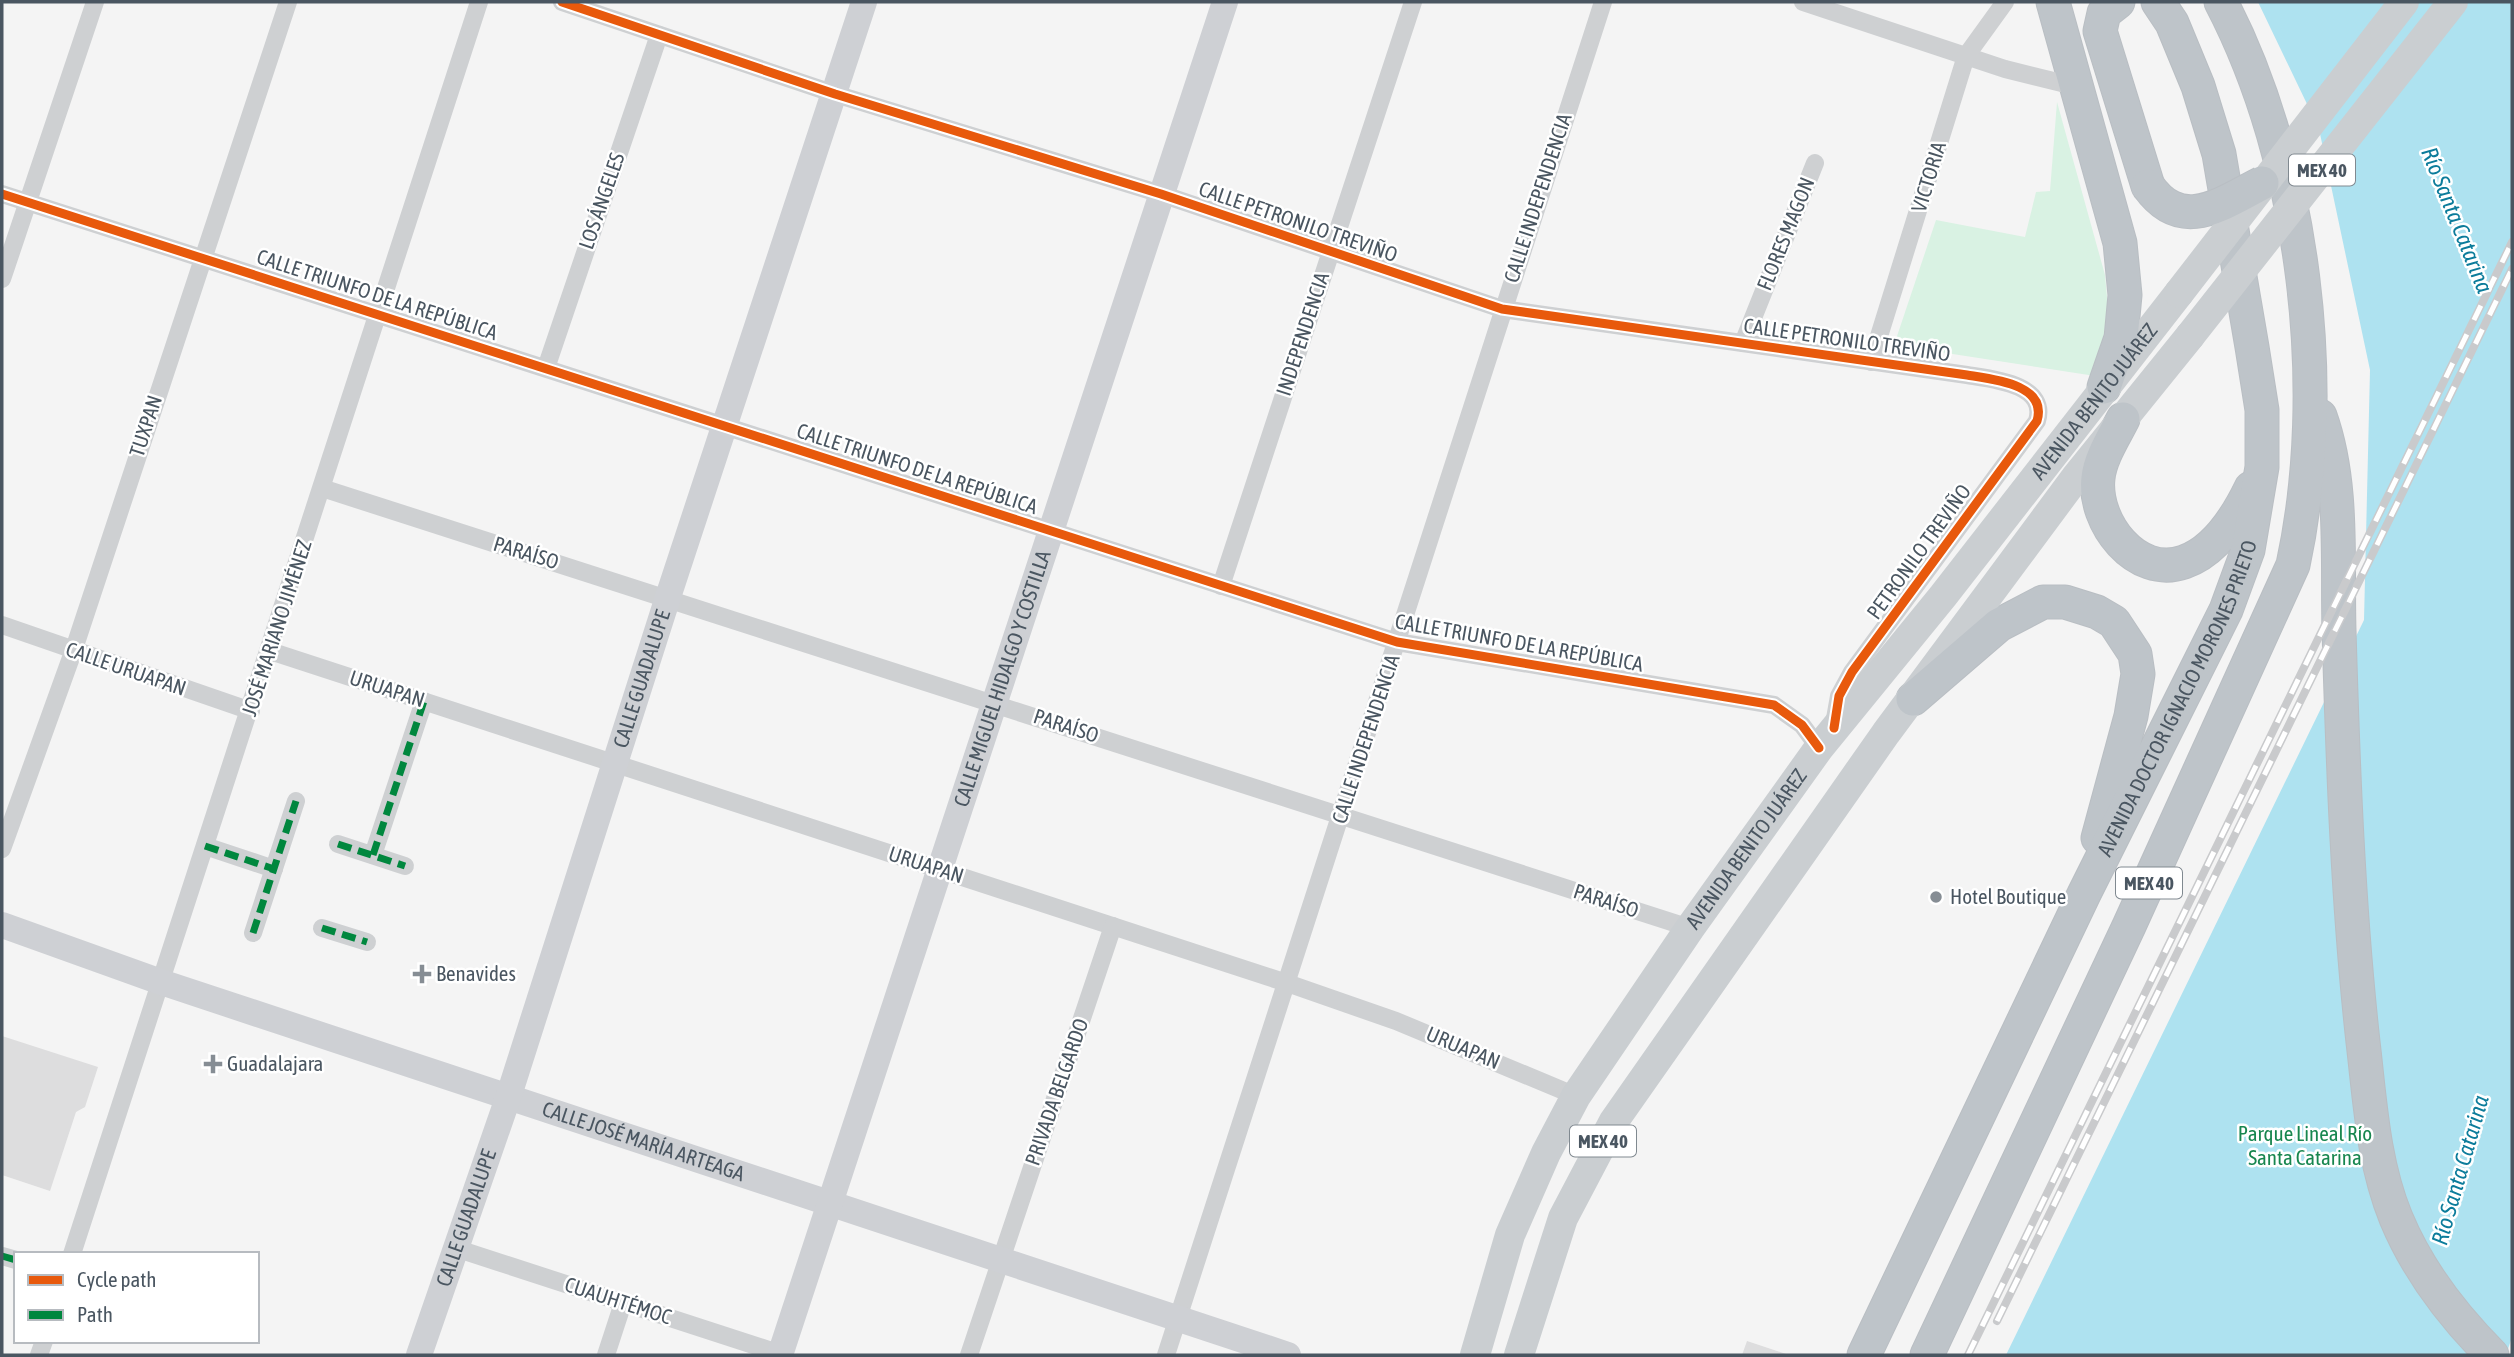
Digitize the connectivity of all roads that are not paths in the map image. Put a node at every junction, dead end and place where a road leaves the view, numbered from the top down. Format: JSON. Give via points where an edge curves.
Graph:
{"nodes":[{"id":1,"x":95,"y":2,"type":"edge"},
{"id":2,"x":288,"y":2,"type":"edge"},
{"id":3,"x":479,"y":2,"type":"edge"},
{"id":4,"x":562,"y":2,"type":"edge"},
{"id":5,"x":864,"y":2,"type":"edge"},
{"id":6,"x":1224,"y":2,"type":"edge"},
{"id":7,"x":1413,"y":2,"type":"edge"},
{"id":8,"x":1603,"y":2,"type":"edge"},
{"id":9,"x":1802,"y":2,"type":"edge"},
{"id":10,"x":2005,"y":2,"type":"edge"},
{"id":11,"x":2053,"y":2,"type":"edge"},
{"id":12,"x":2118,"y":2,"type":"edge"},
{"id":13,"x":2137,"y":2,"type":"edge"},
{"id":14,"x":2221,"y":2,"type":"edge"},
{"id":15,"x":2404,"y":2,"type":"edge"},
{"id":16,"x":2452,"y":2,"type":"edge"},
{"id":17,"x":2165,"y":13,"type":"edge"},
{"id":18,"x":659,"y":35,"type":"junction"},
{"id":19,"x":1966,"y":56,"type":"junction"},
{"id":20,"x":2078,"y":87,"type":"junction"},
{"id":21,"x":835,"y":94,"type":"junction"},
{"id":22,"x":1815,"y":163,"type":"dead end"},
{"id":23,"x":2262,"y":183,"type":"junction"},
{"id":24,"x":2,"y":194,"type":"edge"},
{"id":25,"x":1161,"y":194,"type":"junction"},
{"id":26,"x":27,"y":203,"type":"junction"},
{"id":27,"x":1330,"y":251,"type":"junction"},
{"id":28,"x":201,"y":258,"type":"junction"},
{"id":29,"x":2,"y":279,"type":"edge"},
{"id":30,"x":1502,"y":309,"type":"junction"},
{"id":31,"x":378,"y":313,"type":"junction"},
{"id":32,"x":1743,"y":343,"type":"junction"},
{"id":33,"x":1871,"y":362,"type":"junction"},
{"id":34,"x":546,"y":368,"type":"junction"},
{"id":35,"x":2104,"y":387,"type":"junction"},
{"id":36,"x":2312,"y":394,"type":"junction"},
{"id":37,"x":2038,"y":401,"type":"joint"},
{"id":38,"x":2123,"y":419,"type":"junction"},
{"id":39,"x":726,"y":426,"type":"junction"},
{"id":40,"x":2262,"y":467,"type":"junction"},
{"id":41,"x":322,"y":488,"type":"junction"},
{"id":42,"x":1051,"y":530,"type":"junction"},
{"id":43,"x":1221,"y":586,"type":"junction"},
{"id":44,"x":668,"y":597,"type":"junction"},
{"id":45,"x":2,"y":625,"type":"edge"},
{"id":46,"x":1397,"y":642,"type":"junction"},
{"id":47,"x":270,"y":651,"type":"junction"},
{"id":48,"x":73,"y":652,"type":"junction"},
{"id":49,"x":1913,"y":699,"type":"junction"},
{"id":50,"x":424,"y":701,"type":"junction"},
{"id":51,"x":995,"y":703,"type":"junction"},
{"id":52,"x":251,"y":711,"type":"junction"},
{"id":53,"x":1826,"y":738,"type":"junction"},
{"id":54,"x":615,"y":761,"type":"junction"},
{"id":55,"x":296,"y":801,"type":"dead end"},
{"id":56,"x":1834,"y":805,"type":"junction"},
{"id":57,"x":1341,"y":815,"type":"junction"},
{"id":58,"x":338,"y":844,"type":"dead end"},
{"id":59,"x":205,"y":846,"type":"junction"},
{"id":60,"x":2,"y":849,"type":"edge"},
{"id":61,"x":373,"y":855,"type":"junction"},
{"id":62,"x":405,"y":866,"type":"dead end"},
{"id":63,"x":274,"y":869,"type":"junction"},
{"id":64,"x":940,"y":869,"type":"junction"},
{"id":65,"x":2084,"y":894,"type":"junction"},
{"id":66,"x":2,"y":925,"type":"edge"},
{"id":67,"x":1113,"y":926,"type":"junction"},
{"id":68,"x":322,"y":928,"type":"dead end"},
{"id":69,"x":1690,"y":928,"type":"junction"},
{"id":70,"x":253,"y":933,"type":"dead end"},
{"id":71,"x":367,"y":943,"type":"dead end"},
{"id":72,"x":161,"y":982,"type":"junction"},
{"id":73,"x":1287,"y":983,"type":"junction"},
{"id":74,"x":509,"y":1095,"type":"junction"},
{"id":75,"x":1576,"y":1097,"type":"junction"},
{"id":76,"x":830,"y":1206,"type":"junction"},
{"id":77,"x":455,"y":1248,"type":"junction"},
{"id":78,"x":73,"y":1252,"type":"edge"},
{"id":79,"x":1000,"y":1258,"type":"junction"},
{"id":80,"x":623,"y":1303,"type":"junction"},
{"id":81,"x":1178,"y":1319,"type":"junction"},
{"id":82,"x":419,"y":1355,"type":"edge"},
{"id":83,"x":606,"y":1355,"type":"edge"},
{"id":84,"x":781,"y":1355,"type":"edge"},
{"id":85,"x":969,"y":1355,"type":"edge"},
{"id":86,"x":1166,"y":1355,"type":"edge"},
{"id":87,"x":1289,"y":1355,"type":"edge"},
{"id":88,"x":1475,"y":1355,"type":"edge"},
{"id":89,"x":1519,"y":1355,"type":"edge"},
{"id":90,"x":1864,"y":1355,"type":"edge"},
{"id":91,"x":1927,"y":1355,"type":"edge"},
{"id":92,"x":2492,"y":1355,"type":"edge"}],
"edges":[{"from":1,"to":26,"type":"street"},
{"from":2,"to":28,"type":"street","name":"TUXPAN"},
{"from":3,"to":31,"type":"street","name":"JOSÉ MARIANO JIMÉNEZ"},
{"from":4,"to":18,"type":"street","name":"CALLE PETRONILO TREVIÑO"},
{"from":5,"to":21,"type":"street","name":"CALLE GUADALUPE"},
{"from":6,"to":25,"type":"street","name":"CALLE MIGUEL HIDALGO Y COSTILLA"},
{"from":7,"to":27,"type":"street","name":"INDEPENDENCIA"},
{"from":8,"to":30,"type":"street","name":"CALLE INDEPENDENCIA"},
{"from":9,"to":19,"type":"street"},
{"from":10,"to":19,"type":"street","name":"VICTORIA"},
{"from":11,"to":20,"type":"highway"},
{"from":12,"to":23,"type":"highway","bridge":true,"via":[[2104,12],[2100,31],[2148,186],[2167,206],[2186,212],[2214,208]]},
{"from":13,"to":17,"type":"highway"},
{"from":14,"to":36,"type":"highway","number":"MEX 40","via":[[2256,80],[2279,159],[2304,296]]},
{"from":15,"to":23,"type":"main road","number":"MEX 40","bridge":true},
{"from":16,"to":38,"type":"main road","name":"AVENIDA BENITO JUÁREZ","number":"MEX 40","bridge":true},
{"from":17,"to":40,"type":"highway","name":"AVENIDA DOCTOR IGNACIO MORONES PRIETO","number":"MEX 40","via":[[2198,86],[2219,154],[2262,410]]},
{"from":18,"to":21,"type":"street","name":"CALLE PETRONILO TREVIÑO"},
{"from":18,"to":34,"type":"street","name":"LOS ÁNGELES"},
{"from":19,"to":20,"type":"street"},
{"from":19,"to":33,"type":"street","name":"VICTORIA"},
{"from":20,"to":35,"type":"highway","via":[[2120,243],[2125,295],[2120,338]]},
{"from":21,"to":25,"type":"street","name":"CALLE PETRONILO TREVIÑO"},
{"from":21,"to":39,"type":"street","name":"CALLE GUADALUPE"},
{"from":22,"to":32,"type":"street","name":"FLORES MAGON"},
{"from":23,"to":35,"type":"main road","name":"AVENIDA BENITO JUÁREZ","number":"MEX 40","bridge":true},
{"from":24,"to":26,"type":"street","name":"CALLE TRIUNFO DE LA REPÚBLICA"},
{"from":25,"to":27,"type":"street","name":"CALLE PETRONILO TREVIÑO"},
{"from":25,"to":42,"type":"street","name":"CALLE MIGUEL HIDALGO Y COSTILLA"},
{"from":26,"to":28,"type":"street","name":"CALLE TRIUNFO DE LA REPÚBLICA"},
{"from":26,"to":29,"type":"street"},
{"from":27,"to":30,"type":"street","name":"CALLE PETRONILO TREVIÑO"},
{"from":27,"to":43,"type":"street","name":"INDEPENDENCIA"},
{"from":28,"to":31,"type":"street","name":"CALLE TRIUNFO DE LA REPÚBLICA"},
{"from":28,"to":48,"type":"street","name":"TUXPAN"},
{"from":30,"to":32,"type":"street","name":"CALLE PETRONILO TREVIÑO"},
{"from":30,"to":46,"type":"street","name":"CALLE INDEPENDENCIA"},
{"from":31,"to":34,"type":"street","name":"CALLE TRIUNFO DE LA REPÚBLICA"},
{"from":31,"to":41,"type":"street","name":"JOSÉ MARIANO JIMÉNEZ"},
{"from":32,"to":33,"type":"street","name":"CALLE PETRONILO TREVIÑO"},
{"from":33,"to":37,"type":"street","name":"CALLE PETRONILO TREVIÑO","via":[[2010,383]]},
{"from":34,"to":39,"type":"street","name":"CALLE TRIUNFO DE LA REPÚBLICA"},
{"from":35,"to":53,"type":"main road","name":"AVENIDA BENITO JUÁREZ","number":"MEX 40","via":[[1943,596]]},
{"from":36,"to":91,"type":"highway","number":"MEX 40","via":[[2304,516],[2294,565]]},
{"from":36,"to":92,"type":"highway","via":[[2334,467],[2356,980],[2373,1131],[2396,1218],[2422,1271]]},
{"from":37,"to":53,"type":"street","name":"PETRONILO TREVIÑO","via":[[2037,421],[1852,673],[1839,696]]},
{"from":38,"to":40,"type":"highway","via":[[2098,475],[2098,501],[2116,539],[2144,559],[2168,565],[2184,562],[2209,547],[2242,507]]},
{"from":38,"to":49,"type":"main road","name":"AVENIDA BENITO JUÁREZ","number":"MEX 40"},
{"from":39,"to":42,"type":"street","name":"CALLE TRIUNFO DE LA REPÚBLICA"},
{"from":39,"to":44,"type":"street","name":"CALLE GUADALUPE"},
{"from":40,"to":65,"type":"highway","name":"AVENIDA DOCTOR IGNACIO MORONES PRIETO","number":"MEX 40","via":[[2248,550],[2226,610]]},
{"from":41,"to":44,"type":"street","name":"PARAÍSO"},
{"from":41,"to":47,"type":"street","name":"JOSÉ MARIANO JIMÉNEZ"},
{"from":42,"to":43,"type":"street","name":"CALLE TRIUNFO DE LA REPÚBLICA"},
{"from":42,"to":51,"type":"street","name":"CALLE MIGUEL HIDALGO Y COSTILLA"},
{"from":43,"to":46,"type":"street","name":"CALLE TRIUNFO DE LA REPÚBLICA"},
{"from":44,"to":51,"type":"street","name":"PARAÍSO"},
{"from":44,"to":54,"type":"street","name":"CALLE GUADALUPE"},
{"from":45,"to":48,"type":"street","name":"CALLE URUAPAN"},
{"from":46,"to":53,"type":"street","name":"CALLE TRIUNFO DE LA REPÚBLICA","via":[[1773,705]]},
{"from":46,"to":57,"type":"street","name":"CALLE INDEPENDENCIA"},
{"from":47,"to":50,"type":"street","name":"URUAPAN"},
{"from":47,"to":52,"type":"street","name":"JOSÉ MARIANO JIMÉNEZ"},
{"from":48,"to":52,"type":"street","name":"CALLE URUAPAN"},
{"from":48,"to":60,"type":"street","name":"TUXPAN"},
{"from":49,"to":56,"type":"main road","name":"AVENIDA BENITO JUÁREZ","number":"MEX 40"},
{"from":49,"to":65,"type":"highway","via":[[1999,625],[2043,602],[2065,602],[2114,622],[2135,654],[2138,674]]},
{"from":50,"to":54,"type":"street","name":"URUAPAN"},
{"from":50,"to":61,"type":"street"},
{"from":51,"to":57,"type":"street","name":"PARAÍSO"},
{"from":51,"to":64,"type":"street","name":"CALLE MIGUEL HIDALGO Y COSTILLA"},
{"from":52,"to":59,"type":"street","name":"JOSÉ MARIANO JIMÉNEZ"},
{"from":53,"to":56,"type":"main road","via":[[1825,760]]},
{"from":53,"to":69,"type":"main road","name":"AVENIDA BENITO JUÁREZ","number":"MEX 40"},
{"from":54,"to":64,"type":"street","name":"URUAPAN"},
{"from":54,"to":74,"type":"street","name":"CALLE GUADALUPE"},
{"from":55,"to":63,"type":"street"},
{"from":56,"to":89,"type":"main road","name":"AVENIDA BENITO JUÁREZ","number":"MEX 40","via":[[1614,1122],[1563,1218]]},
{"from":57,"to":69,"type":"street","name":"PARAÍSO"},
{"from":57,"to":73,"type":"street","name":"CALLE INDEPENDENCIA"},
{"from":58,"to":61,"type":"street"},
{"from":59,"to":63,"type":"street"},
{"from":59,"to":72,"type":"street","name":"JOSÉ MARIANO JIMÉNEZ"},
{"from":61,"to":62,"type":"street"},
{"from":63,"to":70,"type":"street"},
{"from":64,"to":67,"type":"street","name":"URUAPAN"},
{"from":64,"to":76,"type":"street","name":"CALLE MIGUEL HIDALGO Y COSTILLA"},
{"from":65,"to":90,"type":"highway","name":"AVENIDA DOCTOR IGNACIO MORONES PRIETO","number":"MEX 40"},
{"from":66,"to":72,"type":"street","name":"CALLE JOSÉ MARÍA ARTEAGA"},
{"from":67,"to":73,"type":"street","name":"URUAPAN"},
{"from":67,"to":79,"type":"street","name":"PRIVADA BELGARDO"},
{"from":68,"to":71,"type":"street"},
{"from":69,"to":75,"type":"main road","name":"AVENIDA BENITO JUÁREZ","number":"MEX 40"},
{"from":72,"to":74,"type":"street","name":"CALLE JOSÉ MARÍA ARTEAGA"},
{"from":72,"to":78,"type":"street","name":"JOSÉ MARIANO JIMÉNEZ"},
{"from":73,"to":75,"type":"street","name":"URUAPAN","via":[[1396,1021]]},
{"from":73,"to":81,"type":"street","name":"CALLE INDEPENDENCIA"},
{"from":74,"to":76,"type":"street","name":"CALLE JOSÉ MARÍA ARTEAGA"},
{"from":74,"to":77,"type":"street","name":"CALLE GUADALUPE"},
{"from":75,"to":88,"type":"main road","name":"AVENIDA BENITO JUÁREZ","number":"MEX 40","via":[[1510,1235]]},
{"from":76,"to":79,"type":"street","name":"CALLE JOSÉ MARÍA ARTEAGA"},
{"from":76,"to":84,"type":"street","name":"CALLE MIGUEL HIDALGO Y COSTILLA"},
{"from":77,"to":80,"type":"street","name":"CUAUHTÉMOC"},
{"from":77,"to":82,"type":"street","name":"CALLE GUADALUPE"},
{"from":79,"to":81,"type":"street","name":"CALLE JOSÉ MARÍA ARTEAGA"},
{"from":79,"to":85,"type":"street","name":"PRIVADA BELGARDO"},
{"from":80,"to":83,"type":"street"},
{"from":80,"to":84,"type":"street","name":"CUAUHTÉMOC"},
{"from":81,"to":86,"type":"street","name":"CALLE INDEPENDENCIA"},
{"from":81,"to":87,"type":"street","name":"CALLE JOSÉ MARÍA ARTEAGA"}]}
